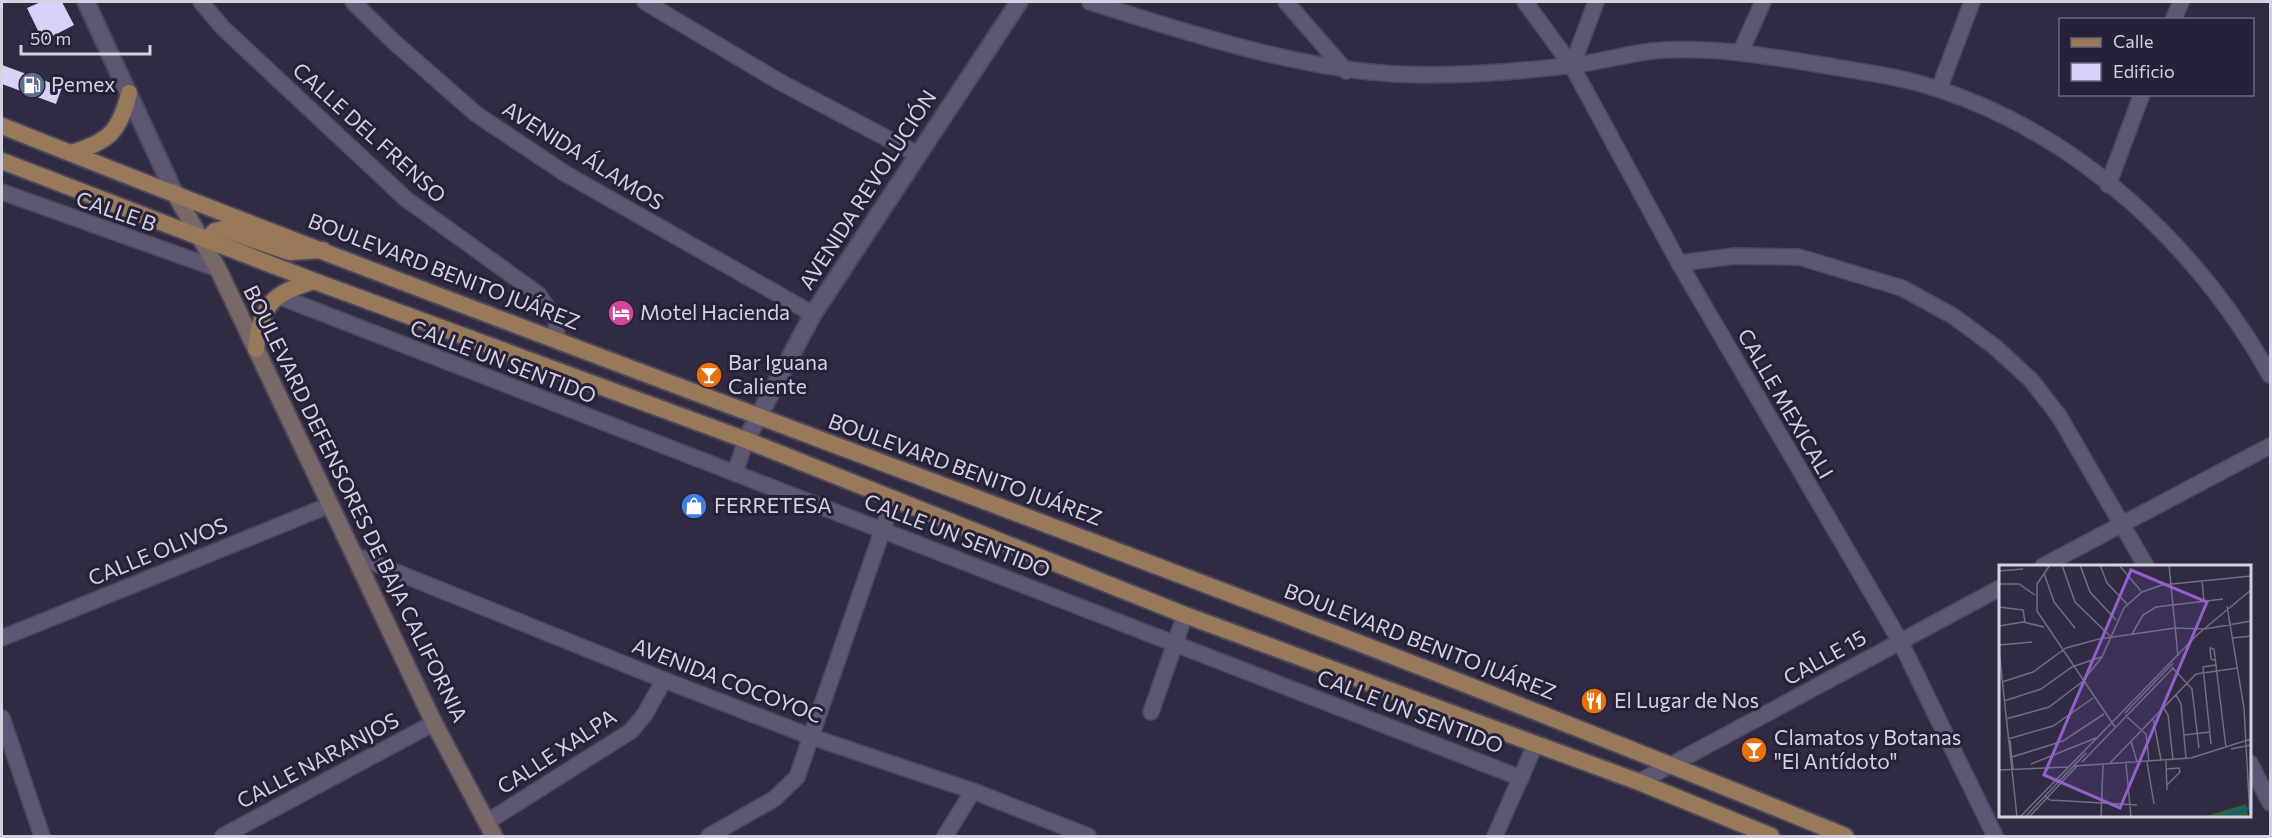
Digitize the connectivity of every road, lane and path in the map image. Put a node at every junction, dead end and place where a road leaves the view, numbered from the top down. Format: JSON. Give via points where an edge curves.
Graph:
{"nodes":[{"id":1,"x":86,"y":2,"type":"edge"},
{"id":2,"x":201,"y":2,"type":"edge"},
{"id":3,"x":353,"y":2,"type":"edge"},
{"id":4,"x":645,"y":2,"type":"edge"},
{"id":5,"x":1018,"y":2,"type":"edge"},
{"id":6,"x":1089,"y":2,"type":"edge"},
{"id":7,"x":1286,"y":2,"type":"edge"},
{"id":8,"x":1525,"y":2,"type":"edge"},
{"id":9,"x":1596,"y":2,"type":"edge"},
{"id":10,"x":1763,"y":2,"type":"edge"},
{"id":11,"x":1972,"y":2,"type":"edge"},
{"id":12,"x":2181,"y":2,"type":"edge"},
{"id":13,"x":2174,"y":18,"type":"edge"},
{"id":14,"x":1741,"y":51,"type":"junction"},
{"id":15,"x":1572,"y":66,"type":"junction"},
{"id":16,"x":1346,"y":72,"type":"junction"},
{"id":17,"x":1939,"y":89,"type":"junction"},
{"id":18,"x":129,"y":93,"type":"junction"},
{"id":19,"x":2141,"y":96,"type":"edge"},
{"id":20,"x":2,"y":126,"type":"edge"},
{"id":21,"x":71,"y":153,"type":"junction"},
{"id":22,"x":917,"y":154,"type":"junction"},
{"id":23,"x":2,"y":161,"type":"edge"},
{"id":24,"x":2108,"y":185,"type":"junction"},
{"id":25,"x":2,"y":192,"type":"edge"},
{"id":26,"x":174,"y":192,"type":"junction"},
{"id":27,"x":203,"y":238,"type":"junction"},
{"id":28,"x":324,"y":250,"type":"junction"},
{"id":29,"x":1679,"y":263,"type":"junction"},
{"id":30,"x":218,"y":269,"type":"junction"},
{"id":31,"x":314,"y":280,"type":"junction"},
{"id":32,"x":278,"y":296,"type":"junction"},
{"id":33,"x":813,"y":314,"type":"junction"},
{"id":34,"x":557,"y":340,"type":"junction"},
{"id":35,"x":256,"y":349,"type":"junction"},
{"id":36,"x":2271,"y":375,"type":"edge"},
{"id":37,"x":756,"y":417,"type":"junction"},
{"id":38,"x":746,"y":440,"type":"junction"},
{"id":39,"x":2271,"y":446,"type":"edge"},
{"id":40,"x":735,"y":473,"type":"junction"},
{"id":41,"x":893,"y":500,"type":"junction"},
{"id":42,"x":330,"y":505,"type":"junction"},
{"id":43,"x":2123,"y":524,"type":"junction"},
{"id":44,"x":882,"y":528,"type":"junction"},
{"id":45,"x":354,"y":555,"type":"junction"},
{"id":46,"x":2047,"y":565,"type":"edge"},
{"id":47,"x":2145,"y":565,"type":"edge"},
{"id":48,"x":1999,"y":589,"type":"edge"},
{"id":49,"x":1185,"y":615,"type":"junction"},
{"id":50,"x":2,"y":638,"type":"edge"},
{"id":51,"x":1900,"y":641,"type":"junction"},
{"id":52,"x":1175,"y":644,"type":"junction"},
{"id":53,"x":664,"y":680,"type":"junction"},
{"id":54,"x":1151,"y":712,"type":"dead end"},
{"id":55,"x":2,"y":718,"type":"edge"},
{"id":56,"x":434,"y":723,"type":"junction"},
{"id":57,"x":812,"y":737,"type":"junction"},
{"id":58,"x":1535,"y":745,"type":"junction"},
{"id":59,"x":1671,"y":765,"type":"junction"},
{"id":60,"x":2251,"y":765,"type":"edge"},
{"id":61,"x":1521,"y":778,"type":"junction"},
{"id":62,"x":1639,"y":782,"type":"junction"},
{"id":63,"x":973,"y":791,"type":"junction"},
{"id":64,"x":2271,"y":803,"type":"edge"},
{"id":65,"x":491,"y":829,"type":"edge"},
{"id":66,"x":42,"y":837,"type":"edge"},
{"id":67,"x":223,"y":837,"type":"edge"},
{"id":68,"x":709,"y":837,"type":"edge"},
{"id":69,"x":945,"y":837,"type":"edge"},
{"id":70,"x":1088,"y":837,"type":"edge"},
{"id":71,"x":1495,"y":837,"type":"edge"},
{"id":72,"x":1771,"y":837,"type":"edge"},
{"id":73,"x":1845,"y":837,"type":"edge"},
{"id":74,"x":1995,"y":837,"type":"edge"}],
"edges":[{"from":1,"to":18,"type":"street"},
{"from":2,"to":34,"type":"street","name":"CALLE DEL FRENSO","via":[[223,28],[406,199],[538,294],[556,320]]},
{"from":3,"to":33,"type":"street","name":"AVENIDA ÁLAMOS","via":[[476,114],[566,174]]},
{"from":4,"to":22,"type":"street","via":[[771,76]]},
{"from":5,"to":22,"type":"street","name":"AVENIDA REVOLUCIÓN"},
{"from":6,"to":16,"type":"street"},
{"from":7,"to":16,"type":"street"},
{"from":8,"to":15,"type":"street","name":"CALLE MEXICALI"},
{"from":9,"to":15,"type":"street"},
{"from":10,"to":14,"type":"street"},
{"from":11,"to":17,"type":"street"},
{"from":12,"to":13,"type":"street"},
{"from":14,"to":15,"type":"street","via":[[1652,51]]},
{"from":14,"to":17,"type":"street","via":[[1889,76]]},
{"from":15,"to":16,"type":"street","via":[[1450,74]]},
{"from":15,"to":29,"type":"street","name":"CALLE MEXICALI"},
{"from":17,"to":24,"type":"street","via":[[1996,113],[2054,145]]},
{"from":18,"to":21,"type":"main road","via":[[124,116],[114,132],[95,146]]},
{"from":18,"to":26,"type":"street"},
{"from":19,"to":24,"type":"street"},
{"from":20,"to":21,"type":"main road","name":"BOULEVARD BENITO JUÁREZ"},
{"from":21,"to":26,"type":"main road","name":"BOULEVARD BENITO JUÁREZ"},
{"from":22,"to":33,"type":"street","name":"AVENIDA REVOLUCIÓN"},
{"from":23,"to":27,"type":"main road"},
{"from":24,"to":36,"type":"street","via":[[2156,223],[2202,273]]},
{"from":25,"to":30,"type":"street","name":"CALLE B"},
{"from":26,"to":27,"type":"main road","name":"BOULEVARD DEFENSORES DE BAJA CALIFORNIA"},
{"from":26,"to":28,"type":"main road","name":"BOULEVARD BENITO JUÁREZ"},
{"from":27,"to":28,"type":"main road","via":[[223,229],[289,252]]},
{"from":27,"to":30,"type":"main road","name":"BOULEVARD DEFENSORES DE BAJA CALIFORNIA"},
{"from":27,"to":31,"type":"main road"},
{"from":28,"to":34,"type":"main road","name":"BOULEVARD BENITO JUÁREZ"},
{"from":29,"to":43,"type":"street","via":[[1735,256],[1799,257],[1902,288],[1953,316],[2031,380],[2059,416]]},
{"from":29,"to":51,"type":"street","name":"CALLE MEXICALI"},
{"from":30,"to":35,"type":"main road","name":"BOULEVARD DEFENSORES DE BAJA CALIFORNIA"},
{"from":31,"to":32,"type":"main road"},
{"from":31,"to":38,"type":"main road"},
{"from":32,"to":35,"type":"main road","via":[[271,300],[259,322]]},
{"from":32,"to":40,"type":"street","name":"CALLE UN SENTIDO"},
{"from":33,"to":37,"type":"street","name":"AVENIDA REVOLUCIÓN"},
{"from":34,"to":37,"type":"main road","name":"BOULEVARD BENITO JUÁREZ"},
{"from":35,"to":42,"type":"main road","name":"BOULEVARD DEFENSORES DE BAJA CALIFORNIA"},
{"from":37,"to":38,"type":"street","name":"AVENIDA REVOLUCIÓN"},
{"from":37,"to":59,"type":"main road","name":"BOULEVARD BENITO JUÁREZ","via":[[1290,615]]},
{"from":38,"to":40,"type":"street"},
{"from":38,"to":41,"type":"main road"},
{"from":39,"to":43,"type":"street"},
{"from":40,"to":44,"type":"street","name":"CALLE UN SENTIDO"},
{"from":41,"to":44,"type":"street"},
{"from":41,"to":49,"type":"main road"},
{"from":42,"to":45,"type":"main road","name":"BOULEVARD DEFENSORES DE BAJA CALIFORNIA"},
{"from":42,"to":50,"type":"street","name":"CALLE OLIVOS"},
{"from":43,"to":46,"type":"street"},
{"from":43,"to":47,"type":"street"},
{"from":44,"to":52,"type":"street","name":"CALLE UN SENTIDO"},
{"from":44,"to":57,"type":"street"},
{"from":45,"to":53,"type":"street","name":"AVENIDA COCOYOC"},
{"from":45,"to":56,"type":"main road","name":"BOULEVARD DEFENSORES DE BAJA CALIFORNIA"},
{"from":48,"to":51,"type":"street","name":"CALLE 15"},
{"from":49,"to":52,"type":"street"},
{"from":49,"to":58,"type":"main road"},
{"from":51,"to":59,"type":"street","name":"CALLE 15"},
{"from":51,"to":74,"type":"street","name":"CALLE MEXICALI"},
{"from":52,"to":54,"type":"street"},
{"from":52,"to":61,"type":"street","name":"CALLE UN SENTIDO"},
{"from":53,"to":57,"type":"street","name":"AVENIDA COCOYOC"},
{"from":53,"to":65,"type":"street","name":"CALLE XALPA","via":[[631,731]]},
{"from":55,"to":66,"type":"street"},
{"from":56,"to":65,"type":"main road","name":"BOULEVARD DEFENSORES DE BAJA CALIFORNIA"},
{"from":56,"to":67,"type":"street","name":"CALLE NARANJOS"},
{"from":57,"to":63,"type":"street","name":"AVENIDA COCOYOC"},
{"from":57,"to":68,"type":"street","via":[[797,777],[788,788]]},
{"from":58,"to":61,"type":"street"},
{"from":58,"to":62,"type":"main road"},
{"from":59,"to":62,"type":"street","name":"CALLE 15"},
{"from":59,"to":73,"type":"main road","name":"BOULEVARD BENITO JUÁREZ"},
{"from":60,"to":64,"type":"street"},
{"from":61,"to":71,"type":"street"},
{"from":62,"to":72,"type":"main road"},
{"from":63,"to":69,"type":"street"},
{"from":63,"to":70,"type":"street","name":"AVENIDA COCOYOC"}]}
